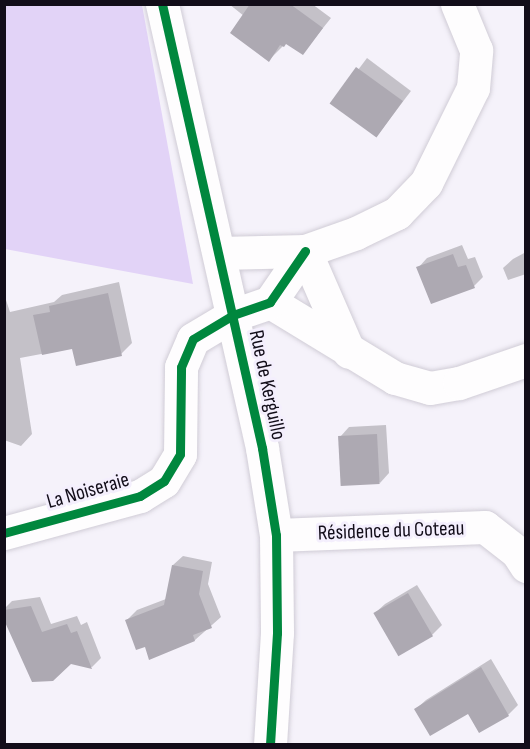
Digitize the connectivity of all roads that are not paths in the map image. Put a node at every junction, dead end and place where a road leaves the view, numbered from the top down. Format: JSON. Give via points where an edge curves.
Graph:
{"nodes":[{"id":1,"x":162,"y":4,"type":"edge"},
{"id":2,"x":457,"y":4,"type":"edge"},
{"id":3,"x":305,"y":251,"type":"junction"},
{"id":4,"x":219,"y":253,"type":"junction"},
{"id":5,"x":270,"y":302,"type":"junction"},
{"id":6,"x":233,"y":315,"type":"junction"},
{"id":7,"x":349,"y":352,"type":"junction"},
{"id":8,"x":525,"y":360,"type":"edge"},
{"id":9,"x":4,"y":533,"type":"edge"},
{"id":10,"x":276,"y":536,"type":"junction"},
{"id":11,"x":525,"y":567,"type":"edge"},
{"id":12,"x":270,"y":744,"type":"edge"}],
"edges":[{"from":1,"to":4,"type":"street","name":"Rue de Kerguillo"},
{"from":2,"to":3,"type":"street","via":[[476,50],[473,88],[426,183],[397,213]]},
{"from":3,"to":4,"type":"street"},
{"from":3,"to":5,"type":"street"},
{"from":3,"to":7,"type":"street"},
{"from":4,"to":6,"type":"street","name":"Rue de Kerguillo"},
{"from":5,"to":6,"type":"street","name":"La Noiseraie"},
{"from":5,"to":7,"type":"street"},
{"from":6,"to":9,"type":"street","name":"La Noiseraie","via":[[193,339],[181,367],[180,454],[164,481],[140,495]]},
{"from":6,"to":10,"type":"street","name":"Rue de Kerguillo","via":[[262,448]]},
{"from":7,"to":8,"type":"street","via":[[395,378],[430,388],[459,383]]},
{"from":10,"to":11,"type":"street","name":"Résidence du Coteau","via":[[485,527],[517,552]]},
{"from":10,"to":12,"type":"street","name":"Rue de Kerguillo","via":[[277,633]]}]}
